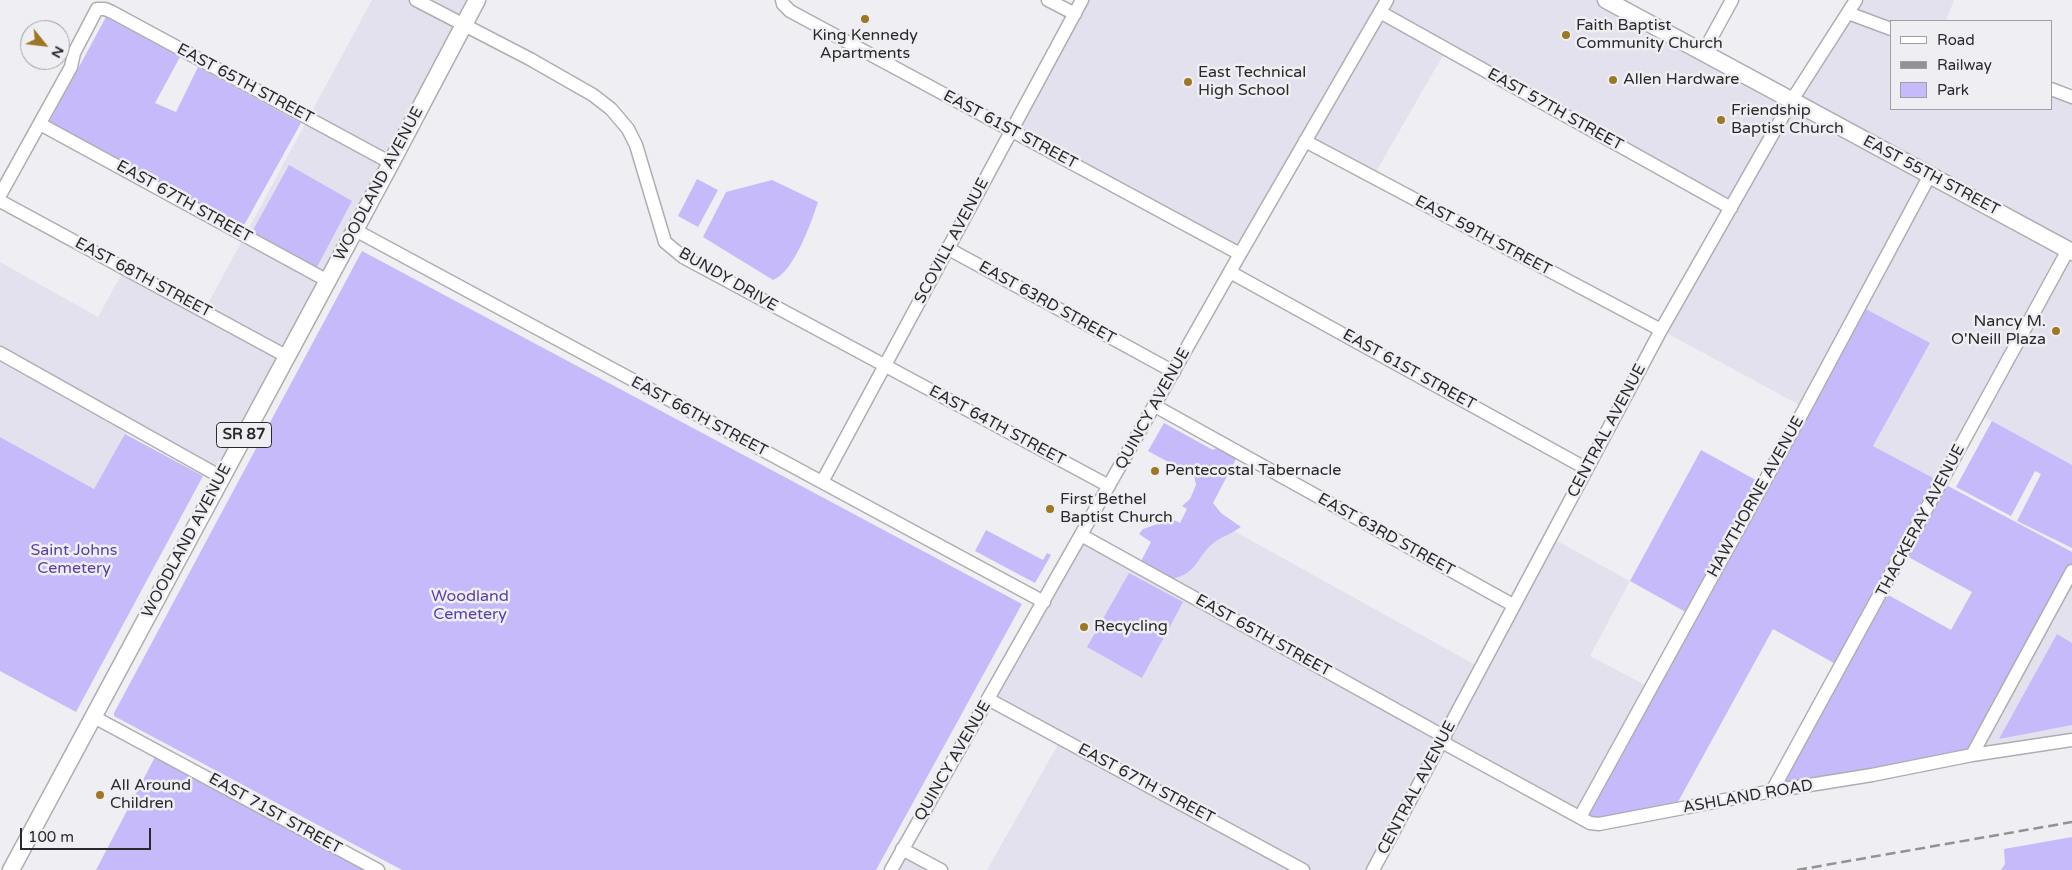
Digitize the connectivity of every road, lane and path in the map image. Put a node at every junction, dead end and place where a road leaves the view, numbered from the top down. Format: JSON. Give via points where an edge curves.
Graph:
{"nodes":[{"id":1,"x":416,"y":0,"type":"edge"},
{"id":2,"x":477,"y":0,"type":"edge"},
{"id":3,"x":1048,"y":0,"type":"edge"},
{"id":4,"x":1082,"y":0,"type":"edge"},
{"id":5,"x":1387,"y":0,"type":"edge"},
{"id":6,"x":1606,"y":0,"type":"edge"},
{"id":7,"x":1732,"y":0,"type":"edge"},
{"id":8,"x":1856,"y":0,"type":"edge"},
{"id":9,"x":782,"y":2,"type":"edge"},
{"id":10,"x":104,"y":6,"type":"edge"},
{"id":11,"x":1380,"y":12,"type":"junction"},
{"id":12,"x":1848,"y":13,"type":"junction"},
{"id":13,"x":1075,"y":14,"type":"junction"},
{"id":14,"x":464,"y":24,"type":"junction"},
{"id":15,"x":1890,"y":29,"type":"edge"},
{"id":16,"x":1703,"y":53,"type":"junction"},
{"id":17,"x":2052,"y":89,"type":"edge"},
{"id":18,"x":2072,"y":97,"type":"edge"},
{"id":19,"x":1792,"y":100,"type":"junction"},
{"id":20,"x":40,"y":124,"type":"junction"},
{"id":21,"x":1011,"y":130,"type":"junction"},
{"id":22,"x":1305,"y":141,"type":"junction"},
{"id":23,"x":391,"y":163,"type":"junction"},
{"id":24,"x":1930,"y":175,"type":"junction"},
{"id":25,"x":0,"y":195,"type":"edge"},
{"id":26,"x":0,"y":201,"type":"edge"},
{"id":27,"x":1731,"y":208,"type":"junction"},
{"id":28,"x":355,"y":230,"type":"junction"},
{"id":29,"x":947,"y":248,"type":"junction"},
{"id":30,"x":2070,"y":251,"type":"edge"},
{"id":31,"x":1240,"y":254,"type":"junction"},
{"id":32,"x":1230,"y":272,"type":"junction"},
{"id":33,"x":328,"y":281,"type":"junction"},
{"id":34,"x":1662,"y":330,"type":"junction"},
{"id":35,"x":0,"y":353,"type":"edge"},
{"id":36,"x":286,"y":356,"type":"junction"},
{"id":37,"x":885,"y":366,"type":"junction"},
{"id":38,"x":1174,"y":372,"type":"junction"},
{"id":39,"x":1155,"y":406,"type":"junction"},
{"id":40,"x":1587,"y":469,"type":"junction"},
{"id":41,"x":221,"y":477,"type":"junction"},
{"id":42,"x":822,"y":482,"type":"junction"},
{"id":43,"x":1109,"y":486,"type":"junction"},
{"id":44,"x":1081,"y":535,"type":"junction"},
{"id":45,"x":2072,"y":571,"type":"edge"},
{"id":46,"x":1044,"y":602,"type":"junction"},
{"id":47,"x":1513,"y":605,"type":"junction"},
{"id":48,"x":988,"y":699,"type":"junction"},
{"id":49,"x":92,"y":716,"type":"junction"},
{"id":50,"x":1444,"y":740,"type":"junction"},
{"id":51,"x":2072,"y":740,"type":"edge"},
{"id":52,"x":1972,"y":755,"type":"junction"},
{"id":53,"x":1772,"y":791,"type":"junction"},
{"id":54,"x":1580,"y":817,"type":"junction"},
{"id":55,"x":902,"y":849,"type":"junction"},
{"id":56,"x":11,"y":870,"type":"edge"},
{"id":57,"x":378,"y":870,"type":"edge"},
{"id":58,"x":891,"y":870,"type":"edge"},
{"id":59,"x":941,"y":870,"type":"edge"},
{"id":60,"x":1303,"y":870,"type":"edge"},
{"id":61,"x":1373,"y":870,"type":"edge"}],
"edges":[{"from":1,"to":14,"type":"street"},
{"from":2,"to":14,"type":"main road","name":"WOODLAND AVENUE","number":"SR 87"},
{"from":3,"to":13,"type":"street"},
{"from":4,"to":13,"type":"street","name":"SCOVILL AVENUE"},
{"from":5,"to":11,"type":"street","name":"QUINCY AVENUE"},
{"from":6,"to":16,"type":"main road","name":"EAST 55TH STREET"},
{"from":7,"to":16,"type":"street"},
{"from":8,"to":12,"type":"street","name":"CENTRAL AVENUE"},
{"from":9,"to":21,"type":"street","name":"EAST 61ST STREET","via":[[790,11]]},
{"from":10,"to":20,"type":"street","via":[[74,53],[72,67]]},
{"from":10,"to":23,"type":"street","name":"EAST 65TH STREET"},
{"from":11,"to":22,"type":"street","name":"QUINCY AVENUE"},
{"from":11,"to":27,"type":"street","name":"EAST 57TH STREET"},
{"from":12,"to":15,"type":"street"},
{"from":12,"to":19,"type":"street","name":"CENTRAL AVENUE"},
{"from":13,"to":21,"type":"street","name":"SCOVILL AVENUE"},
{"from":14,"to":23,"type":"main road","name":"WOODLAND AVENUE","number":"SR 87"},
{"from":14,"to":37,"type":"street","name":"BUNDY DRIVE","via":[[593,95],[611,109],[628,129],[636,145],[665,242],[683,257]]},
{"from":16,"to":19,"type":"main road","name":"EAST 55TH STREET"},
{"from":17,"to":18,"type":"street"},
{"from":19,"to":24,"type":"main road","name":"EAST 55TH STREET"},
{"from":19,"to":27,"type":"street","name":"CENTRAL AVENUE"},
{"from":20,"to":25,"type":"street"},
{"from":20,"to":33,"type":"street","name":"EAST 67TH STREET"},
{"from":21,"to":29,"type":"street","name":"SCOVILL AVENUE"},
{"from":21,"to":31,"type":"street","name":"EAST 61ST STREET"},
{"from":22,"to":31,"type":"street","name":"QUINCY AVENUE"},
{"from":22,"to":34,"type":"street","name":"EAST 59TH STREET"},
{"from":23,"to":28,"type":"main road","name":"WOODLAND AVENUE","number":"SR 87"},
{"from":24,"to":30,"type":"main road","name":"EAST 55TH STREET"},
{"from":24,"to":54,"type":"street","name":"HAWTHORNE AVENUE"},
{"from":26,"to":36,"type":"street","name":"EAST 68TH STREET"},
{"from":27,"to":34,"type":"street","name":"CENTRAL AVENUE"},
{"from":28,"to":33,"type":"main road","name":"WOODLAND AVENUE","number":"SR 87"},
{"from":28,"to":42,"type":"street","name":"EAST 66TH STREET"},
{"from":29,"to":37,"type":"street","name":"SCOVILL AVENUE"},
{"from":29,"to":38,"type":"street","name":"EAST 63RD STREET"},
{"from":30,"to":53,"type":"street","name":"THACKERAY AVENUE"},
{"from":31,"to":32,"type":"street","name":"QUINCY AVENUE"},
{"from":32,"to":38,"type":"street","name":"QUINCY AVENUE"},
{"from":32,"to":40,"type":"street","name":"EAST 61ST STREET"},
{"from":33,"to":36,"type":"main road","name":"WOODLAND AVENUE","number":"SR 87"},
{"from":34,"to":40,"type":"street","name":"CENTRAL AVENUE"},
{"from":35,"to":41,"type":"street"},
{"from":36,"to":41,"type":"main road","name":"WOODLAND AVENUE","number":"SR 87"},
{"from":37,"to":42,"type":"street","name":"SCOVILL AVENUE"},
{"from":37,"to":43,"type":"street","name":"EAST 64TH STREET"},
{"from":38,"to":39,"type":"street","name":"QUINCY AVENUE"},
{"from":39,"to":43,"type":"street","name":"QUINCY AVENUE"},
{"from":39,"to":47,"type":"street","name":"EAST 63RD STREET"},
{"from":40,"to":47,"type":"street","name":"CENTRAL AVENUE"},
{"from":41,"to":49,"type":"main road","name":"WOODLAND AVENUE","number":"SR 87"},
{"from":42,"to":46,"type":"street","name":"EAST 66TH STREET"},
{"from":43,"to":44,"type":"street","name":"QUINCY AVENUE"},
{"from":44,"to":46,"type":"street","name":"QUINCY AVENUE"},
{"from":44,"to":50,"type":"street","name":"EAST 65TH STREET"},
{"from":45,"to":52,"type":"street"},
{"from":46,"to":48,"type":"street","name":"QUINCY AVENUE"},
{"from":47,"to":50,"type":"street","name":"CENTRAL AVENUE"},
{"from":48,"to":55,"type":"street","name":"QUINCY AVENUE"},
{"from":48,"to":60,"type":"street","name":"EAST 67TH STREET"},
{"from":49,"to":56,"type":"main road","name":"WOODLAND AVENUE","number":"SR 87"},
{"from":49,"to":57,"type":"street","name":"EAST 71ST STREET"},
{"from":50,"to":54,"type":"street","name":"ASHLAND ROAD"},
{"from":50,"to":61,"type":"street","name":"CENTRAL AVENUE"},
{"from":51,"to":52,"type":"street","name":"ASHLAND ROAD"},
{"from":52,"to":53,"type":"street","name":"ASHLAND ROAD"},
{"from":53,"to":54,"type":"street","name":"ASHLAND ROAD","via":[[1599,824]]},
{"from":55,"to":58,"type":"street","name":"QUINCY AVENUE"},
{"from":55,"to":59,"type":"street"}]}
